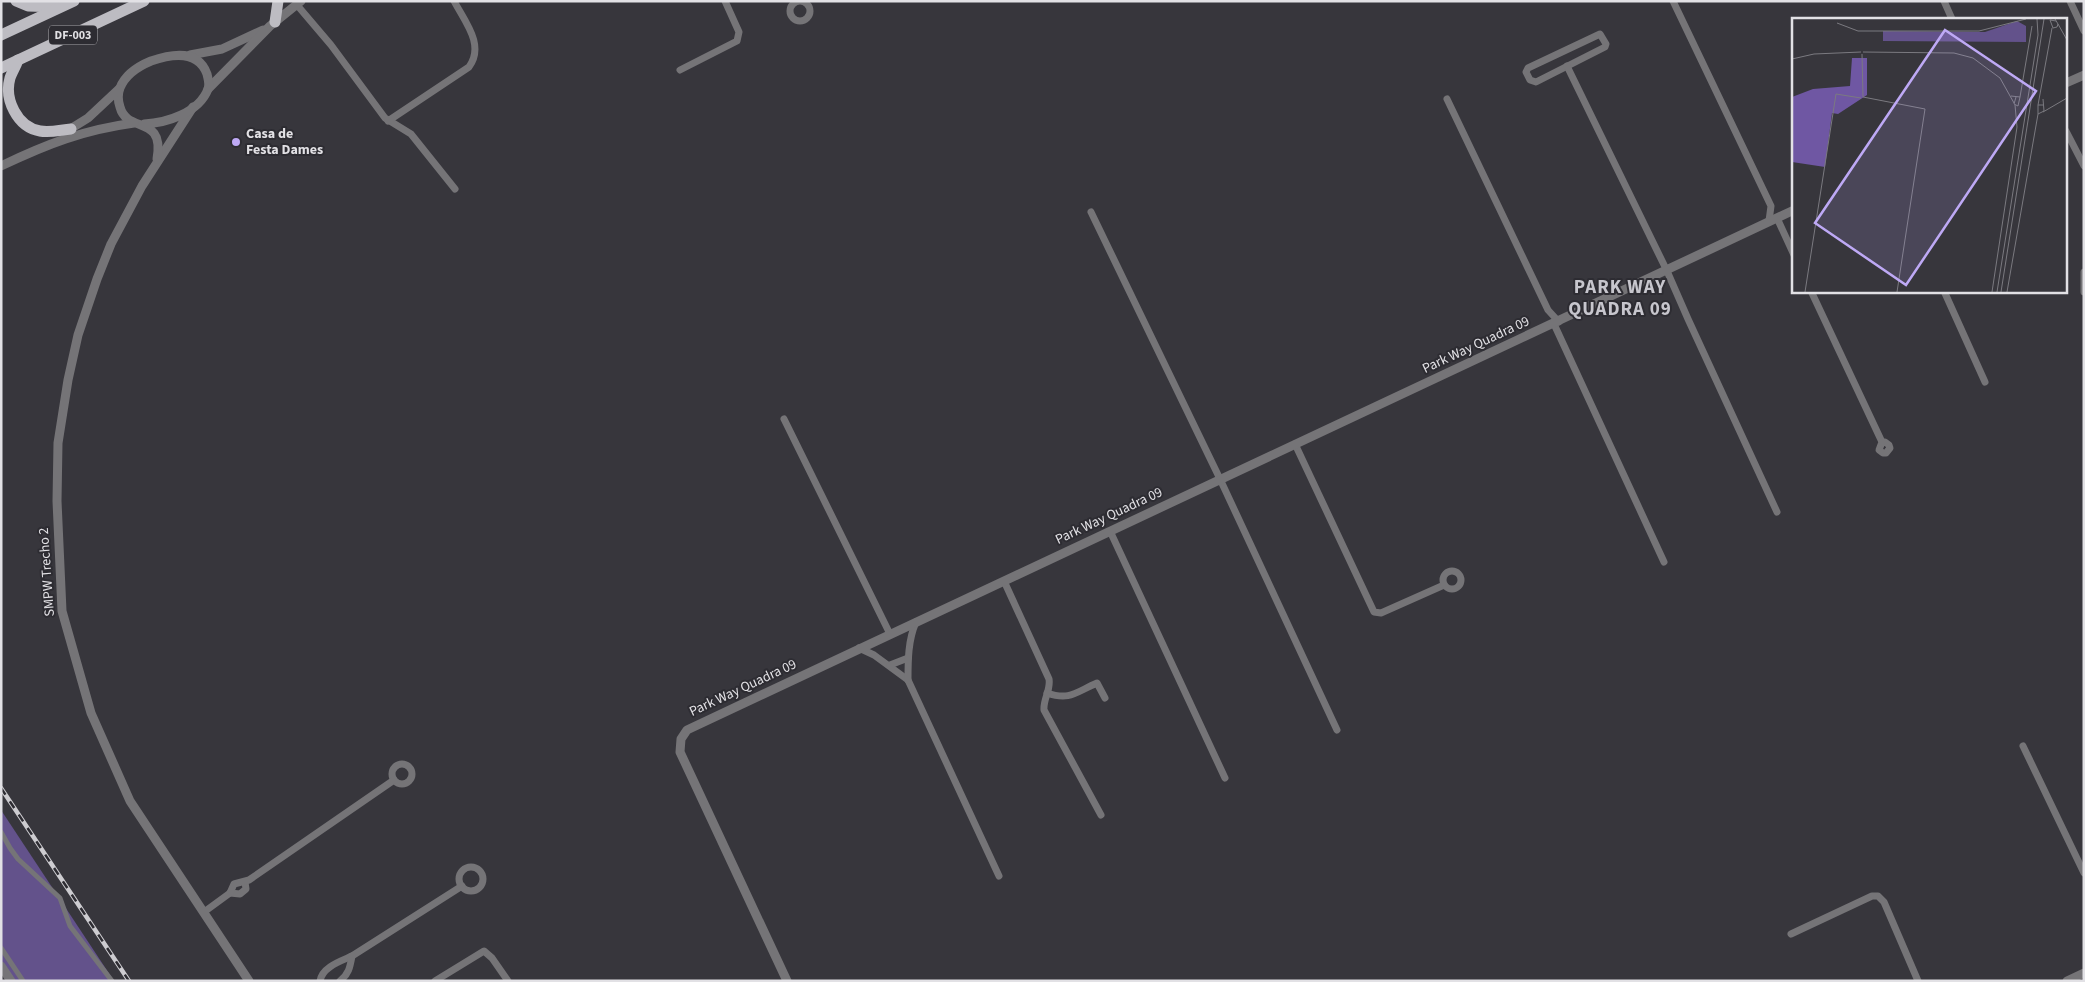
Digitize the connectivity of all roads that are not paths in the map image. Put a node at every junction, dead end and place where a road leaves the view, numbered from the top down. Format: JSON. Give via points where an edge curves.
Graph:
{"nodes":[{"id":1,"x":16,"y":1,"type":"edge"},
{"id":2,"x":74,"y":1,"type":"edge"},
{"id":3,"x":144,"y":1,"type":"edge"},
{"id":4,"x":278,"y":1,"type":"edge"},
{"id":5,"x":454,"y":1,"type":"edge"},
{"id":6,"x":725,"y":1,"type":"edge"},
{"id":7,"x":1674,"y":1,"type":"edge"},
{"id":8,"x":1944,"y":1,"type":"edge"},
{"id":9,"x":2070,"y":1,"type":"edge"},
{"id":10,"x":299,"y":3,"type":"edge"},
{"id":11,"x":62,"y":7,"type":"junction"},
{"id":12,"x":1952,"y":18,"type":"edge"},
{"id":13,"x":273,"y":24,"type":"junction"},
{"id":14,"x":2084,"y":31,"type":"edge"},
{"id":15,"x":1,"y":35,"type":"edge"},
{"id":16,"x":190,"y":55,"type":"junction"},
{"id":17,"x":18,"y":60,"type":"junction"},
{"id":18,"x":1567,"y":66,"type":"junction"},
{"id":19,"x":1,"y":68,"type":"edge"},
{"id":20,"x":680,"y":70,"type":"dead end"},
{"id":21,"x":2084,"y":76,"type":"edge"},
{"id":22,"x":2068,"y":82,"type":"edge"},
{"id":23,"x":119,"y":89,"type":"junction"},
{"id":24,"x":208,"y":89,"type":"junction"},
{"id":25,"x":1447,"y":100,"type":"dead end"},
{"id":26,"x":193,"y":107,"type":"junction"},
{"id":27,"x":388,"y":121,"type":"junction"},
{"id":28,"x":139,"y":124,"type":"junction"},
{"id":29,"x":71,"y":129,"type":"junction"},
{"id":30,"x":2068,"y":135,"type":"edge"},
{"id":31,"x":48,"y":144,"type":"junction"},
{"id":32,"x":156,"y":163,"type":"junction"},
{"id":33,"x":1,"y":166,"type":"edge"},
{"id":34,"x":2084,"y":166,"type":"edge"},
{"id":35,"x":455,"y":190,"type":"dead end"},
{"id":36,"x":1771,"y":206,"type":"junction"},
{"id":37,"x":1091,"y":212,"type":"dead end"},
{"id":38,"x":1790,"y":212,"type":"edge"},
{"id":39,"x":1773,"y":220,"type":"junction"},
{"id":40,"x":1792,"y":252,"type":"edge"},
{"id":41,"x":1667,"y":271,"type":"junction"},
{"id":42,"x":2084,"y":272,"type":"edge"},
{"id":43,"x":1811,"y":292,"type":"edge"},
{"id":44,"x":1944,"y":292,"type":"edge"},
{"id":45,"x":2084,"y":292,"type":"edge"},
{"id":46,"x":1548,"y":310,"type":"junction"},
{"id":47,"x":1554,"y":324,"type":"junction"},
{"id":48,"x":1985,"y":382,"type":"dead end"},
{"id":49,"x":784,"y":418,"type":"dead end"},
{"id":50,"x":1882,"y":442,"type":"dead end"},
{"id":51,"x":1295,"y":444,"type":"junction"},
{"id":52,"x":1220,"y":479,"type":"junction"},
{"id":53,"x":1778,"y":512,"type":"dead end"},
{"id":54,"x":1110,"y":531,"type":"junction"},
{"id":55,"x":1664,"y":562,"type":"dead end"},
{"id":56,"x":1004,"y":581,"type":"junction"},
{"id":57,"x":1444,"y":584,"type":"dead end"},
{"id":58,"x":916,"y":622,"type":"junction"},
{"id":59,"x":890,"y":634,"type":"junction"},
{"id":60,"x":859,"y":648,"type":"junction"},
{"id":61,"x":908,"y":658,"type":"junction"},
{"id":62,"x":890,"y":665,"type":"junction"},
{"id":63,"x":908,"y":680,"type":"junction"},
{"id":64,"x":1047,"y":693,"type":"junction"},
{"id":65,"x":1105,"y":698,"type":"dead end"},
{"id":66,"x":1337,"y":730,"type":"dead end"},
{"id":67,"x":2023,"y":746,"type":"dead end"},
{"id":68,"x":1225,"y":778,"type":"dead end"},
{"id":69,"x":394,"y":780,"type":"dead end"},
{"id":70,"x":1101,"y":815,"type":"dead end"},
{"id":71,"x":1,"y":832,"type":"edge"},
{"id":72,"x":2084,"y":873,"type":"edge"},
{"id":73,"x":999,"y":876,"type":"dead end"},
{"id":74,"x":462,"y":886,"type":"dead end"},
{"id":75,"x":204,"y":912,"type":"junction"},
{"id":76,"x":1791,"y":934,"type":"dead end"},
{"id":77,"x":1,"y":948,"type":"edge"},
{"id":78,"x":352,"y":956,"type":"junction"},
{"id":79,"x":1,"y":966,"type":"edge"},
{"id":80,"x":2084,"y":973,"type":"edge"},
{"id":81,"x":11,"y":981,"type":"edge"},
{"id":82,"x":23,"y":981,"type":"edge"},
{"id":83,"x":112,"y":981,"type":"edge"},
{"id":84,"x":249,"y":981,"type":"edge"},
{"id":85,"x":320,"y":981,"type":"edge"},
{"id":86,"x":340,"y":981,"type":"edge"},
{"id":87,"x":435,"y":981,"type":"edge"},
{"id":88,"x":508,"y":981,"type":"edge"},
{"id":89,"x":786,"y":981,"type":"edge"},
{"id":90,"x":1918,"y":981,"type":"edge"},
{"id":91,"x":2067,"y":981,"type":"edge"}],
"edges":[{"from":1,"to":11,"type":"highway","via":[[28,6]]},
{"from":2,"to":11,"type":"highway","number":"DF-003"},
{"from":3,"to":17,"type":"highway","number":"DF-003"},
{"from":4,"to":13,"type":"highway"},
{"from":5,"to":27,"type":"street","via":[[474,39],[474,61]]},
{"from":6,"to":20,"type":"street","via":[[739,32],[737,41]]},
{"from":7,"to":36,"type":"street"},
{"from":8,"to":12,"type":"street"},
{"from":9,"to":14,"type":"street"},
{"from":10,"to":13,"type":"street"},
{"from":10,"to":27,"type":"street"},
{"from":11,"to":15,"type":"highway","number":"DF-003"},
{"from":13,"to":16,"type":"street","via":[[222,49]]},
{"from":13,"to":24,"type":"street"},
{"from":16,"to":23,"type":"street","via":[[168,56],[144,64],[132,72]]},
{"from":16,"to":24,"type":"street","via":[[205,70]]},
{"from":17,"to":19,"type":"highway","number":"DF-003"},
{"from":17,"to":29,"type":"highway","via":[[9,87],[15,112],[24,123],[37,130]]},
{"from":18,"to":18,"type":"street","via":[[1534,83],[1526,72],[1528,68],[1602,35],[1605,47]]},
{"from":18,"to":41,"type":"street"},
{"from":21,"to":22,"type":"street"},
{"from":23,"to":28,"type":"street","via":[[121,112]]},
{"from":23,"to":29,"type":"street"},
{"from":24,"to":26,"type":"street"},
{"from":25,"to":46,"type":"street"},
{"from":26,"to":28,"type":"street","via":[[164,122]]},
{"from":26,"to":32,"type":"street","name":"SMPW Trecho 2"},
{"from":27,"to":35,"type":"street","via":[[411,134]]},
{"from":28,"to":31,"type":"street","via":[[103,127]]},
{"from":28,"to":32,"type":"street","via":[[151,130],[158,142]]},
{"from":29,"to":31,"type":"street"},
{"from":30,"to":34,"type":"street"},
{"from":31,"to":33,"type":"street"},
{"from":32,"to":75,"type":"street","name":"SMPW Trecho 2","via":[[110,244],[78,335],[68,380],[58,444],[62,611],[91,713],[130,801]]},
{"from":36,"to":38,"type":"street"},
{"from":36,"to":39,"type":"street"},
{"from":37,"to":52,"type":"street"},
{"from":38,"to":39,"type":"street","name":"Park Way Quadra 09"},
{"from":39,"to":40,"type":"street"},
{"from":39,"to":41,"type":"street","name":"Park Way Quadra 09"},
{"from":41,"to":47,"type":"street","name":"Park Way Quadra 09"},
{"from":41,"to":53,"type":"street"},
{"from":42,"to":45,"type":"street"},
{"from":43,"to":50,"type":"street"},
{"from":44,"to":48,"type":"street"},
{"from":46,"to":47,"type":"street"},
{"from":46,"to":47,"type":"street"},
{"from":47,"to":51,"type":"street","name":"Park Way Quadra 09"},
{"from":47,"to":55,"type":"street"},
{"from":49,"to":59,"type":"street"},
{"from":51,"to":52,"type":"street","name":"Park Way Quadra 09"},
{"from":51,"to":57,"type":"street","via":[[1374,612],[1381,613]]},
{"from":52,"to":54,"type":"street","name":"Park Way Quadra 09"},
{"from":52,"to":66,"type":"street"},
{"from":54,"to":56,"type":"street","name":"Park Way Quadra 09"},
{"from":54,"to":68,"type":"street"},
{"from":56,"to":58,"type":"street","name":"Park Way Quadra 09"},
{"from":56,"to":64,"type":"street","via":[[1046,671],[1050,685]]},
{"from":58,"to":59,"type":"street","name":"Park Way Quadra 09"},
{"from":58,"to":61,"type":"street"},
{"from":59,"to":60,"type":"street","name":"Park Way Quadra 09"},
{"from":60,"to":62,"type":"street"},
{"from":60,"to":89,"type":"street","name":"Park Way Quadra 09","via":[[688,730],[679,744]]},
{"from":61,"to":62,"type":"street"},
{"from":61,"to":63,"type":"street"},
{"from":62,"to":63,"type":"street"},
{"from":63,"to":73,"type":"street"},
{"from":64,"to":65,"type":"street","via":[[1061,698],[1097,683]]},
{"from":64,"to":70,"type":"street","via":[[1043,706],[1046,716]]},
{"from":67,"to":72,"type":"street"},
{"from":69,"to":75,"type":"street","via":[[246,882],[234,884],[230,893]]},
{"from":71,"to":83,"type":"street","via":[[18,859],[60,898],[70,926]]},
{"from":74,"to":78,"type":"street"},
{"from":75,"to":84,"type":"street","name":"SMPW Trecho 2"},
{"from":76,"to":90,"type":"street","via":[[1878,896],[1884,902]]},
{"from":77,"to":82,"type":"street"},
{"from":78,"to":85,"type":"street","via":[[325,971]]},
{"from":78,"to":86,"type":"street","via":[[350,970]]},
{"from":79,"to":81,"type":"street"},
{"from":80,"to":91,"type":"street"},
{"from":87,"to":88,"type":"street","via":[[484,951]]}]}
